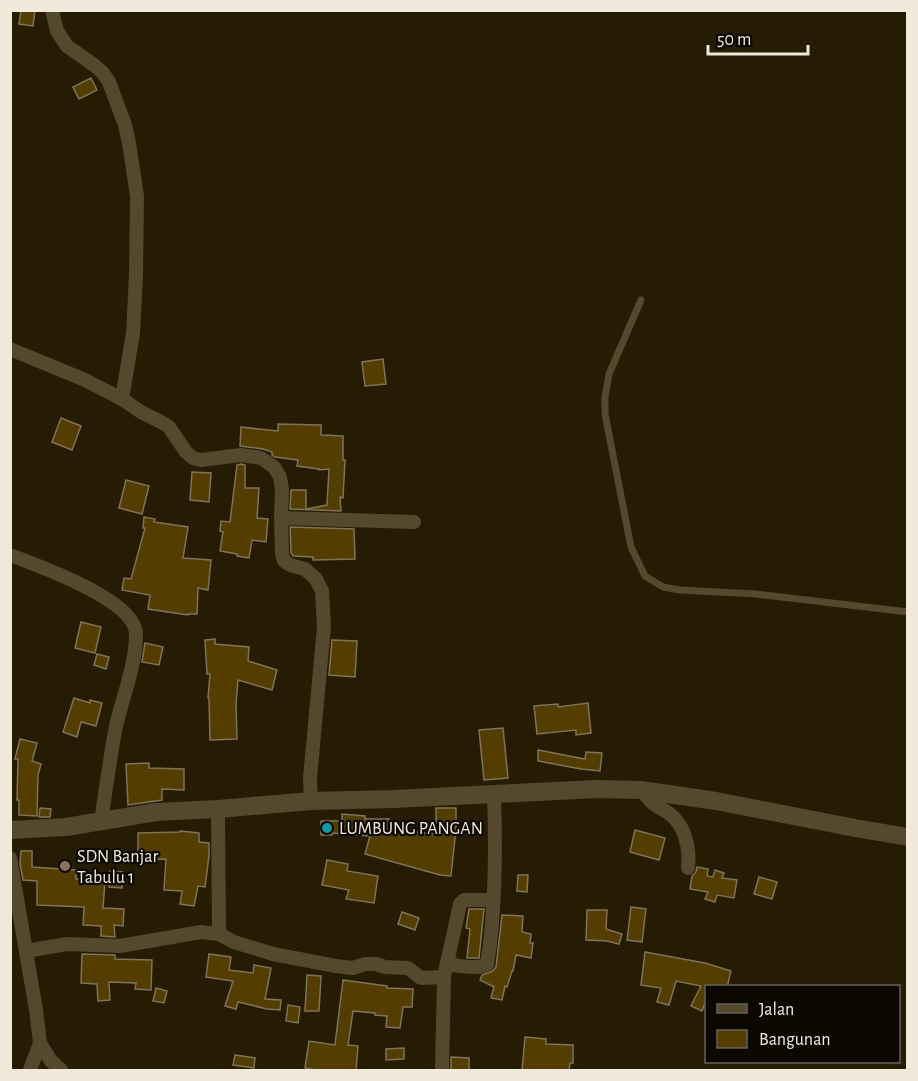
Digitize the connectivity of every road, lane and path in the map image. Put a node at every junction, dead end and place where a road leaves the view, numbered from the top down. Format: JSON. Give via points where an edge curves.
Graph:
{"nodes":[{"id":1,"x":52,"y":10,"type":"edge"},
{"id":2,"x":641,"y":300,"type":"dead end"},
{"id":3,"x":10,"y":348,"type":"edge"},
{"id":4,"x":122,"y":399,"type":"junction"},
{"id":5,"x":281,"y":518,"type":"junction"},
{"id":6,"x":414,"y":522,"type":"dead end"},
{"id":7,"x":10,"y":555,"type":"edge"},
{"id":8,"x":908,"y":612,"type":"edge"},
{"id":9,"x":641,"y":789,"type":"junction"},
{"id":10,"x":494,"y":794,"type":"junction"},
{"id":11,"x":311,"y":801,"type":"junction"},
{"id":12,"x":218,"y":809,"type":"junction"},
{"id":13,"x":101,"y":821,"type":"junction"},
{"id":14,"x":10,"y":830,"type":"edge"},
{"id":15,"x":908,"y":837,"type":"edge"},
{"id":16,"x":10,"y":858,"type":"edge"},
{"id":17,"x":688,"y":868,"type":"dead end"},
{"id":18,"x":493,"y":900,"type":"junction"},
{"id":19,"x":219,"y":934,"type":"junction"},
{"id":20,"x":26,"y":951,"type":"junction"},
{"id":21,"x":446,"y":971,"type":"junction"},
{"id":22,"x":40,"y":1043,"type":"junction"},
{"id":23,"x":30,"y":1071,"type":"edge"},
{"id":24,"x":61,"y":1071,"type":"edge"},
{"id":25,"x":442,"y":1071,"type":"edge"}],
"edges":[{"from":1,"to":4,"type":"street","via":[[57,31],[67,46],[94,65],[109,82],[129,143],[137,196],[136,275],[133,333]]},
{"from":2,"to":8,"type":"lane","via":[[609,374],[605,414],[631,546],[645,576],[663,587],[680,590],[756,594]]},
{"from":3,"to":4,"type":"street"},
{"from":4,"to":5,"type":"street","via":[[169,428],[193,458],[241,455],[261,458],[274,467],[282,490]]},
{"from":5,"to":6,"type":"street"},
{"from":5,"to":11,"type":"street","via":[[284,561],[305,569],[322,591],[324,627]]},
{"from":7,"to":13,"type":"street","via":[[82,585],[126,614],[136,628],[135,651],[108,768]]},
{"from":9,"to":10,"type":"street"},
{"from":9,"to":15,"type":"street"},
{"from":9,"to":17,"type":"street","via":[[679,823],[686,838]]},
{"from":10,"to":11,"type":"street"},
{"from":10,"to":18,"type":"street"},
{"from":11,"to":12,"type":"street"},
{"from":12,"to":13,"type":"street","via":[[156,812]]},
{"from":12,"to":19,"type":"street"},
{"from":13,"to":14,"type":"street"},
{"from":16,"to":20,"type":"street"},
{"from":18,"to":21,"type":"street","via":[[461,902]]},
{"from":18,"to":21,"type":"street","via":[[487,965]]},
{"from":19,"to":20,"type":"street","via":[[201,932],[120,946],[67,944]]},
{"from":19,"to":21,"type":"street","via":[[273,954],[336,966],[376,964],[408,968],[421,978]]},
{"from":20,"to":22,"type":"street"},
{"from":21,"to":25,"type":"street"},
{"from":22,"to":23,"type":"street"},
{"from":22,"to":24,"type":"street"}]}
